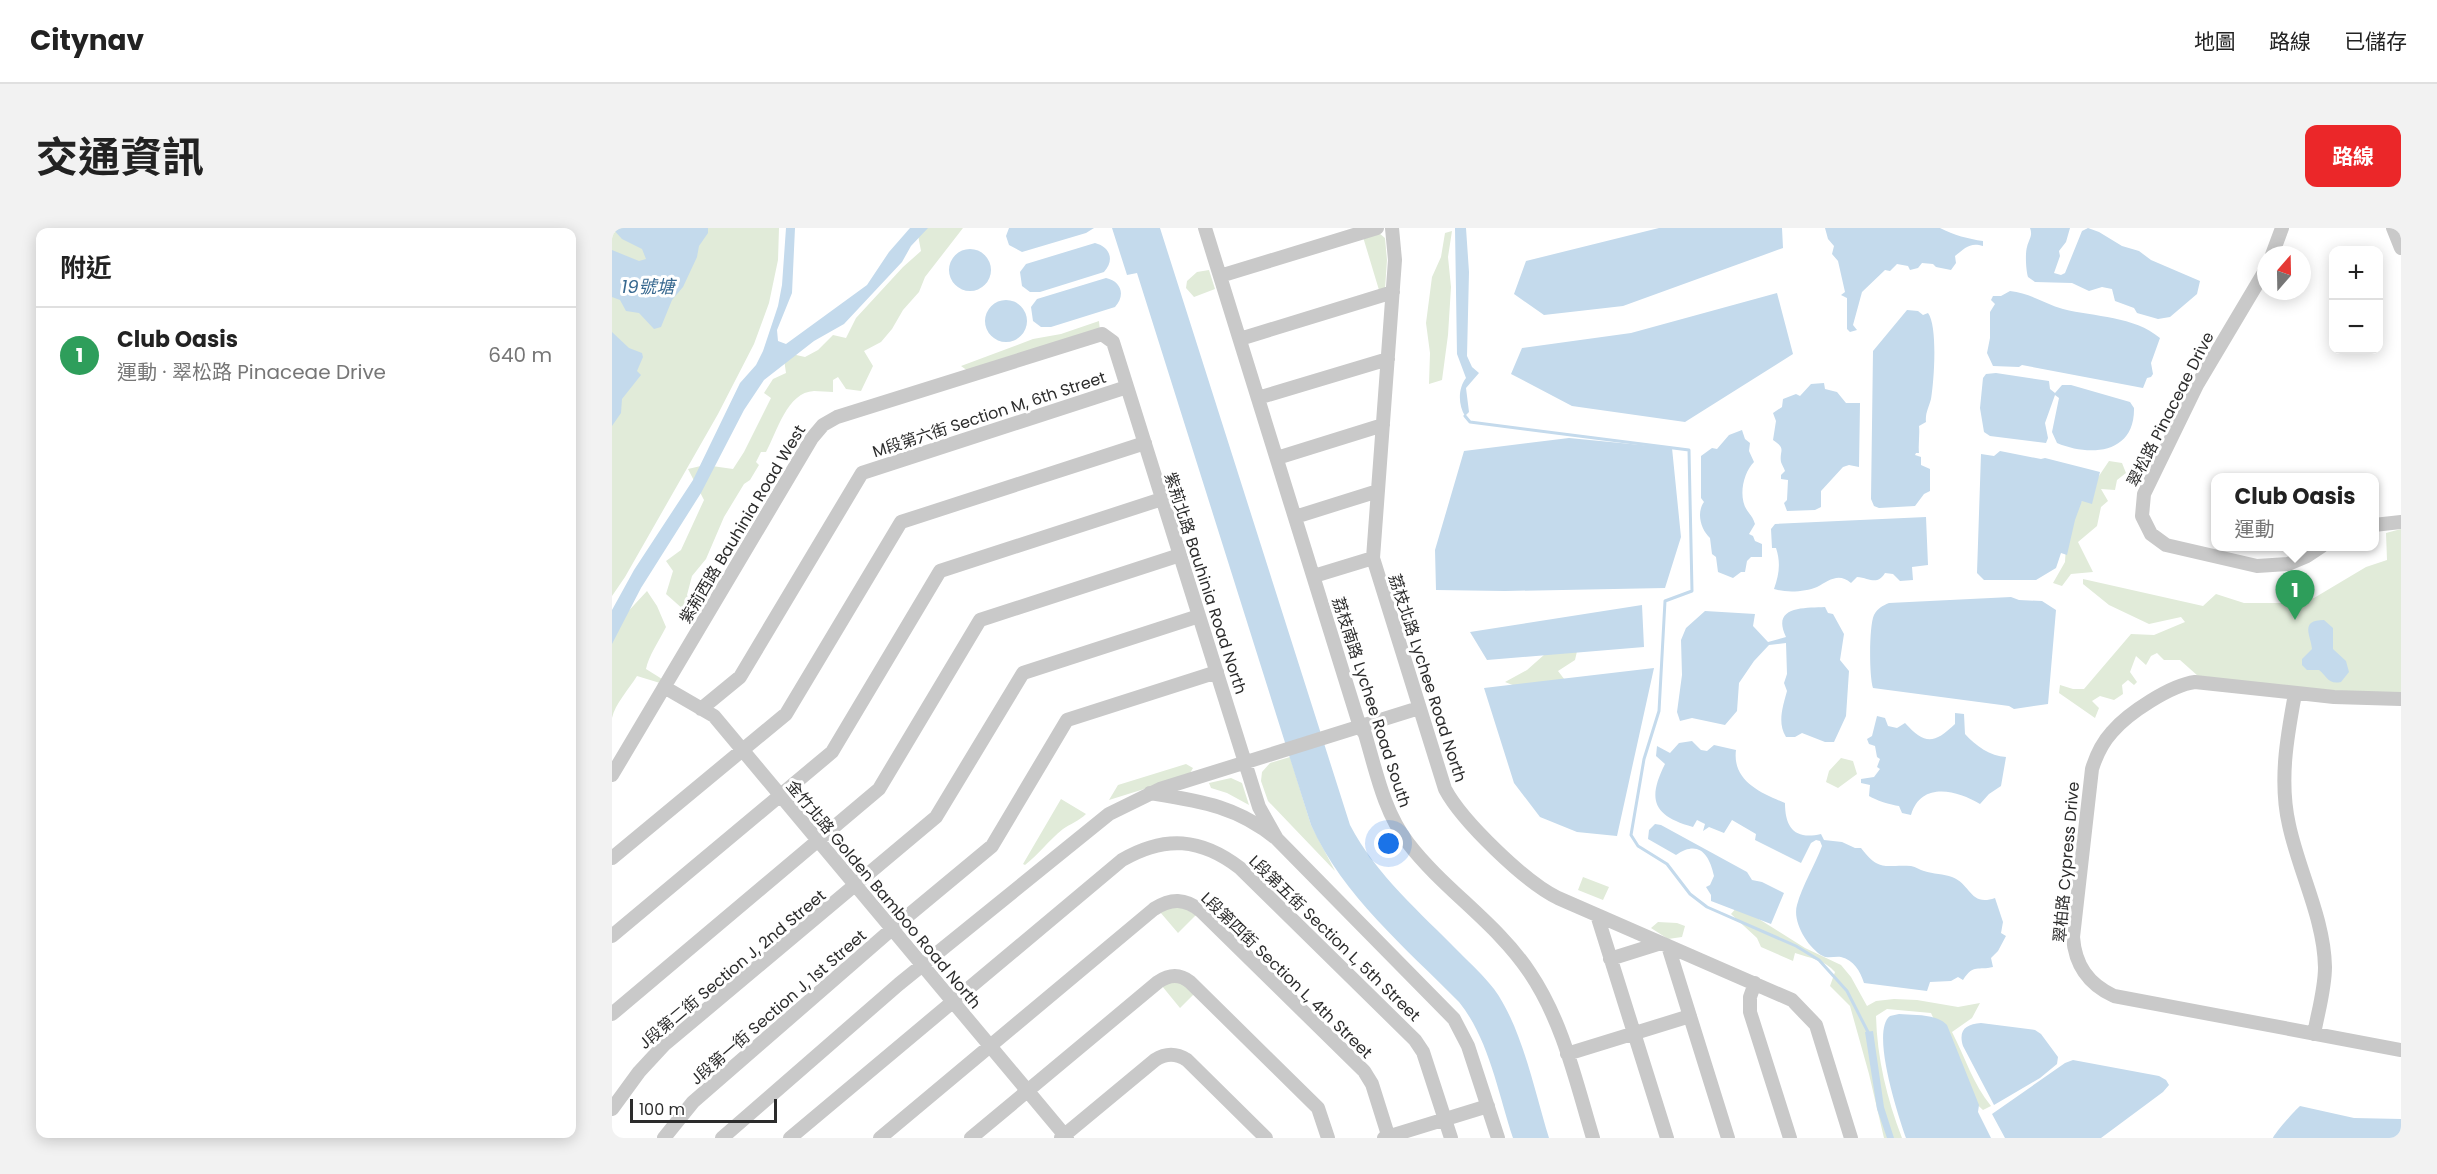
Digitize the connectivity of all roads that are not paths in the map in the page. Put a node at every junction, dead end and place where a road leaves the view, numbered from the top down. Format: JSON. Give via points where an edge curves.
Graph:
{"nodes":[{"id":1,"x":1205,"y":228,"type":"edge"},
{"id":2,"x":1377,"y":228,"type":"edge"},
{"id":3,"x":1392,"y":228,"type":"edge"},
{"id":4,"x":2282,"y":228,"type":"edge"},
{"id":5,"x":2393,"y":228,"type":"edge"},
{"id":6,"x":2275,"y":246,"type":"edge"},
{"id":7,"x":2401,"y":248,"type":"edge"},
{"id":8,"x":1220,"y":276,"type":"junction"},
{"id":9,"x":2257,"y":283,"type":"edge"},
{"id":10,"x":1393,"y":292,"type":"junction"},
{"id":11,"x":1107,"y":336,"type":"joint"},
{"id":12,"x":1240,"y":339,"type":"junction"},
{"id":13,"x":1388,"y":358,"type":"junction"},
{"id":14,"x":1127,"y":387,"type":"junction"},
{"id":15,"x":1258,"y":398,"type":"junction"},
{"id":16,"x":1383,"y":425,"type":"junction"},
{"id":17,"x":1145,"y":443,"type":"junction"},
{"id":18,"x":1277,"y":458,"type":"junction"},
{"id":19,"x":1378,"y":491,"type":"junction"},
{"id":20,"x":1162,"y":499,"type":"junction"},
{"id":21,"x":1295,"y":517,"type":"junction"},
{"id":22,"x":2401,"y":522,"type":"edge"},
{"id":23,"x":2379,"y":524,"type":"edge"},
{"id":24,"x":2314,"y":551,"type":"edge"},
{"id":25,"x":1180,"y":555,"type":"junction"},
{"id":26,"x":1373,"y":558,"type":"junction"},
{"id":27,"x":1314,"y":576,"type":"junction"},
{"id":28,"x":1199,"y":616,"type":"junction"},
{"id":29,"x":1217,"y":672,"type":"junction"},
{"id":30,"x":664,"y":687,"type":"junction"},
{"id":31,"x":2295,"y":694,"type":"junction"},
{"id":32,"x":2401,"y":699,"type":"edge"},
{"id":33,"x":1419,"y":708,"type":"junction"},
{"id":34,"x":701,"y":709,"type":"junction"},
{"id":35,"x":1360,"y":727,"type":"junction"},
{"id":36,"x":742,"y":750,"type":"junction"},
{"id":37,"x":1245,"y":762,"type":"junction"},
{"id":38,"x":612,"y":775,"type":"edge"},
{"id":39,"x":1149,"y":793,"type":"junction"},
{"id":40,"x":781,"y":797,"type":"junction"},
{"id":41,"x":1278,"y":839,"type":"junction"},
{"id":42,"x":817,"y":840,"type":"junction"},
{"id":43,"x":612,"y":858,"type":"edge"},
{"id":44,"x":855,"y":886,"type":"junction"},
{"id":45,"x":1596,"y":915,"type":"junction"},
{"id":46,"x":892,"y":929,"type":"junction"},
{"id":47,"x":612,"y":936,"type":"edge"},
{"id":48,"x":1665,"y":945,"type":"junction"},
{"id":49,"x":1610,"y":959,"type":"junction"},
{"id":50,"x":923,"y":966,"type":"junction"},
{"id":51,"x":1755,"y":984,"type":"junction"},
{"id":52,"x":952,"y":1001,"type":"junction"},
{"id":53,"x":612,"y":1014,"type":"edge"},
{"id":54,"x":1690,"y":1016,"type":"junction"},
{"id":55,"x":1634,"y":1034,"type":"junction"},
{"id":56,"x":2314,"y":1034,"type":"junction"},
{"id":57,"x":990,"y":1046,"type":"junction"},
{"id":58,"x":2401,"y":1050,"type":"edge"},
{"id":59,"x":1567,"y":1054,"type":"junction"},
{"id":60,"x":1027,"y":1090,"type":"junction"},
{"id":61,"x":1488,"y":1106,"type":"junction"},
{"id":62,"x":612,"y":1109,"type":"edge"},
{"id":63,"x":1444,"y":1119,"type":"junction"},
{"id":64,"x":1064,"y":1137,"type":"edge"},
{"id":65,"x":664,"y":1138,"type":"edge"},
{"id":66,"x":722,"y":1138,"type":"edge"},
{"id":67,"x":790,"y":1138,"type":"edge"},
{"id":68,"x":880,"y":1138,"type":"edge"},
{"id":69,"x":971,"y":1138,"type":"edge"},
{"id":70,"x":1266,"y":1138,"type":"edge"},
{"id":71,"x":1328,"y":1138,"type":"edge"},
{"id":72,"x":1387,"y":1138,"type":"edge"},
{"id":73,"x":1450,"y":1138,"type":"edge"},
{"id":74,"x":1498,"y":1138,"type":"edge"},
{"id":75,"x":1593,"y":1138,"type":"edge"},
{"id":76,"x":1667,"y":1138,"type":"edge"},
{"id":77,"x":1728,"y":1138,"type":"edge"},
{"id":78,"x":1790,"y":1138,"type":"edge"},
{"id":79,"x":1851,"y":1138,"type":"edge"}],
"edges":[{"from":1,"to":8,"type":"street","name":"荔枝南路 Lychee Road South"},
{"from":2,"to":8,"type":"street"},
{"from":3,"to":10,"type":"street","name":"荔枝北路 Lychee Road North"},
{"from":4,"to":6,"type":"street"},
{"from":5,"to":7,"type":"street"},
{"from":8,"to":12,"type":"street","name":"荔枝南路 Lychee Road South"},
{"from":9,"to":24,"type":"street","name":"翠松路 Pinaceae Drive","via":[[2214,354],[2144,494],[2142,516],[2151,534],[2166,545],[2257,566],[2288,564]]},
{"from":10,"to":12,"type":"street"},
{"from":10,"to":13,"type":"street","name":"荔枝北路 Lychee Road North"},
{"from":11,"to":14,"type":"street","name":"紫荊北路 Bauhinia Road North","via":[[1113,342]]},
{"from":11,"to":30,"type":"street","name":"紫荊西路 Bauhinia Road West","via":[[1098,334],[1082,339],[837,417],[823,425]]},
{"from":12,"to":15,"type":"street","name":"荔枝南路 Lychee Road South"},
{"from":13,"to":15,"type":"street"},
{"from":13,"to":16,"type":"street","name":"荔枝北路 Lychee Road North"},
{"from":14,"to":17,"type":"street","name":"紫荊北路 Bauhinia Road North"},
{"from":14,"to":34,"type":"street","name":"M段第六街 Section M, 6th Street","via":[[862,473],[740,677]]},
{"from":15,"to":18,"type":"street","name":"荔枝南路 Lychee Road South"},
{"from":16,"to":18,"type":"street"},
{"from":16,"to":19,"type":"street","name":"荔枝北路 Lychee Road North"},
{"from":17,"to":20,"type":"street","name":"紫荊北路 Bauhinia Road North"},
{"from":17,"to":36,"type":"street","via":[[901,522],[786,714]]},
{"from":18,"to":21,"type":"street","name":"荔枝南路 Lychee Road South"},
{"from":19,"to":21,"type":"street"},
{"from":19,"to":26,"type":"street","name":"荔枝北路 Lychee Road North"},
{"from":20,"to":25,"type":"street","name":"紫荊北路 Bauhinia Road North"},
{"from":20,"to":40,"type":"street","via":[[940,571],[832,752]]},
{"from":21,"to":27,"type":"street","name":"荔枝南路 Lychee Road South"},
{"from":22,"to":23,"type":"street"},
{"from":25,"to":28,"type":"street","name":"紫荊北路 Bauhinia Road North"},
{"from":25,"to":42,"type":"street","via":[[980,620],[879,789]]},
{"from":26,"to":27,"type":"street"},
{"from":26,"to":33,"type":"street","name":"荔枝北路 Lychee Road North"},
{"from":27,"to":35,"type":"street","name":"荔枝南路 Lychee Road South"},
{"from":28,"to":29,"type":"street","name":"紫荊北路 Bauhinia Road North"},
{"from":28,"to":44,"type":"street","name":"J段第二街 Section J, 2nd Street","via":[[1023,674],[936,817]]},
{"from":29,"to":37,"type":"street","name":"紫荊北路 Bauhinia Road North"},
{"from":29,"to":46,"type":"street","name":"J段第一街 Section J, 1st Street","via":[[1067,720],[992,846]]},
{"from":30,"to":34,"type":"street","name":"金竹北路 Golden Bamboo Road North"},
{"from":30,"to":38,"type":"street","name":"紫荊西路 Bauhinia Road West"},
{"from":31,"to":32,"type":"street","name":"翠柏路 Cypress Drive"},
{"from":31,"to":56,"type":"street","via":[[2284,771],[2289,825],[2324,954],[2324,979]]},
{"from":31,"to":56,"type":"street","name":"翠柏路 Cypress Drive","via":[[2186,683],[2165,692],[2110,734],[2090,780],[2073,937],[2084,973],[2102,991],[2114,996]]},
{"from":33,"to":35,"type":"street"},
{"from":33,"to":45,"type":"street","name":"荔枝北路 Lychee Road North","via":[[1445,789],[1463,815],[1532,883]]},
{"from":34,"to":36,"type":"street","name":"金竹北路 Golden Bamboo Road North","via":[[714,716]]},
{"from":35,"to":37,"type":"street"},
{"from":35,"to":59,"type":"street","name":"荔枝南路 Lychee Road South","via":[[1398,829],[1529,970],[1547,1001]]},
{"from":36,"to":40,"type":"street","name":"金竹北路 Golden Bamboo Road North"},
{"from":36,"to":43,"type":"street"},
{"from":37,"to":39,"type":"street"},
{"from":37,"to":41,"type":"street","name":"紫荊北路 Bauhinia Road North","via":[[1259,807]]},
{"from":39,"to":41,"type":"street","via":[[1232,810]]},
{"from":39,"to":50,"type":"street","via":[[1096,822]]},
{"from":40,"to":42,"type":"street","name":"金竹北路 Golden Bamboo Road North"},
{"from":40,"to":47,"type":"street"},
{"from":41,"to":61,"type":"street","via":[[1448,1011],[1468,1046]]},
{"from":42,"to":44,"type":"street","name":"金竹北路 Golden Bamboo Road North"},
{"from":42,"to":53,"type":"street"},
{"from":44,"to":46,"type":"street","name":"金竹北路 Golden Bamboo Road North"},
{"from":44,"to":62,"type":"street","name":"J段第二街 Section J, 2nd Street","via":[[664,1045]]},
{"from":45,"to":48,"type":"street","name":"荔枝北路 Lychee Road North"},
{"from":45,"to":49,"type":"street"},
{"from":46,"to":50,"type":"street","name":"金竹北路 Golden Bamboo Road North"},
{"from":46,"to":65,"type":"street","name":"J段第一街 Section J, 1st Street","via":[[693,1102]]},
{"from":48,"to":49,"type":"street"},
{"from":48,"to":51,"type":"street","name":"荔枝北路 Lychee Road North"},
{"from":48,"to":54,"type":"street"},
{"from":49,"to":55,"type":"street"},
{"from":50,"to":52,"type":"street","name":"金竹北路 Golden Bamboo Road North"},
{"from":50,"to":66,"type":"street"},
{"from":51,"to":78,"type":"street","via":[[1750,1012]]},
{"from":51,"to":79,"type":"street","name":"荔枝北路 Lychee Road North","via":[[1792,1000],[1816,1025]]},
{"from":52,"to":57,"type":"street","name":"金竹北路 Golden Bamboo Road North"},
{"from":52,"to":63,"type":"street","name":"L段第五街 Section L, 5th Street","via":[[1122,860],[1155,845],[1191,844],[1217,853],[1240,868],[1415,1040],[1423,1052]]},
{"from":52,"to":67,"type":"street","name":"L段第五街 Section L, 5th Street"},
{"from":54,"to":55,"type":"street"},
{"from":54,"to":77,"type":"street"},
{"from":55,"to":59,"type":"street"},
{"from":55,"to":76,"type":"street"},
{"from":56,"to":58,"type":"street","name":"翠柏路 Cypress Drive"},
{"from":57,"to":60,"type":"street","name":"金竹北路 Golden Bamboo Road North"},
{"from":57,"to":68,"type":"street","name":"L段第四街 Section L, 4th Street"},
{"from":57,"to":72,"type":"street","name":"L段第四街 Section L, 4th Street","via":[[1154,909],[1173,900],[1183,901],[1201,911],[1364,1071],[1372,1084]]},
{"from":59,"to":75,"type":"street","name":"荔枝南路 Lychee Road South"},
{"from":60,"to":64,"type":"street","name":"金竹北路 Golden Bamboo Road North"},
{"from":60,"to":69,"type":"street"},
{"from":60,"to":71,"type":"street","via":[[1164,977],[1178,976],[1190,982],[1318,1108]]},
{"from":61,"to":63,"type":"street"},
{"from":61,"to":74,"type":"street"},
{"from":63,"to":72,"type":"street"},
{"from":63,"to":73,"type":"street","name":"L段第五街 Section L, 5th Street"},
{"from":64,"to":70,"type":"street","via":[[1155,1060],[1174,1054],[1187,1060]]}]}
